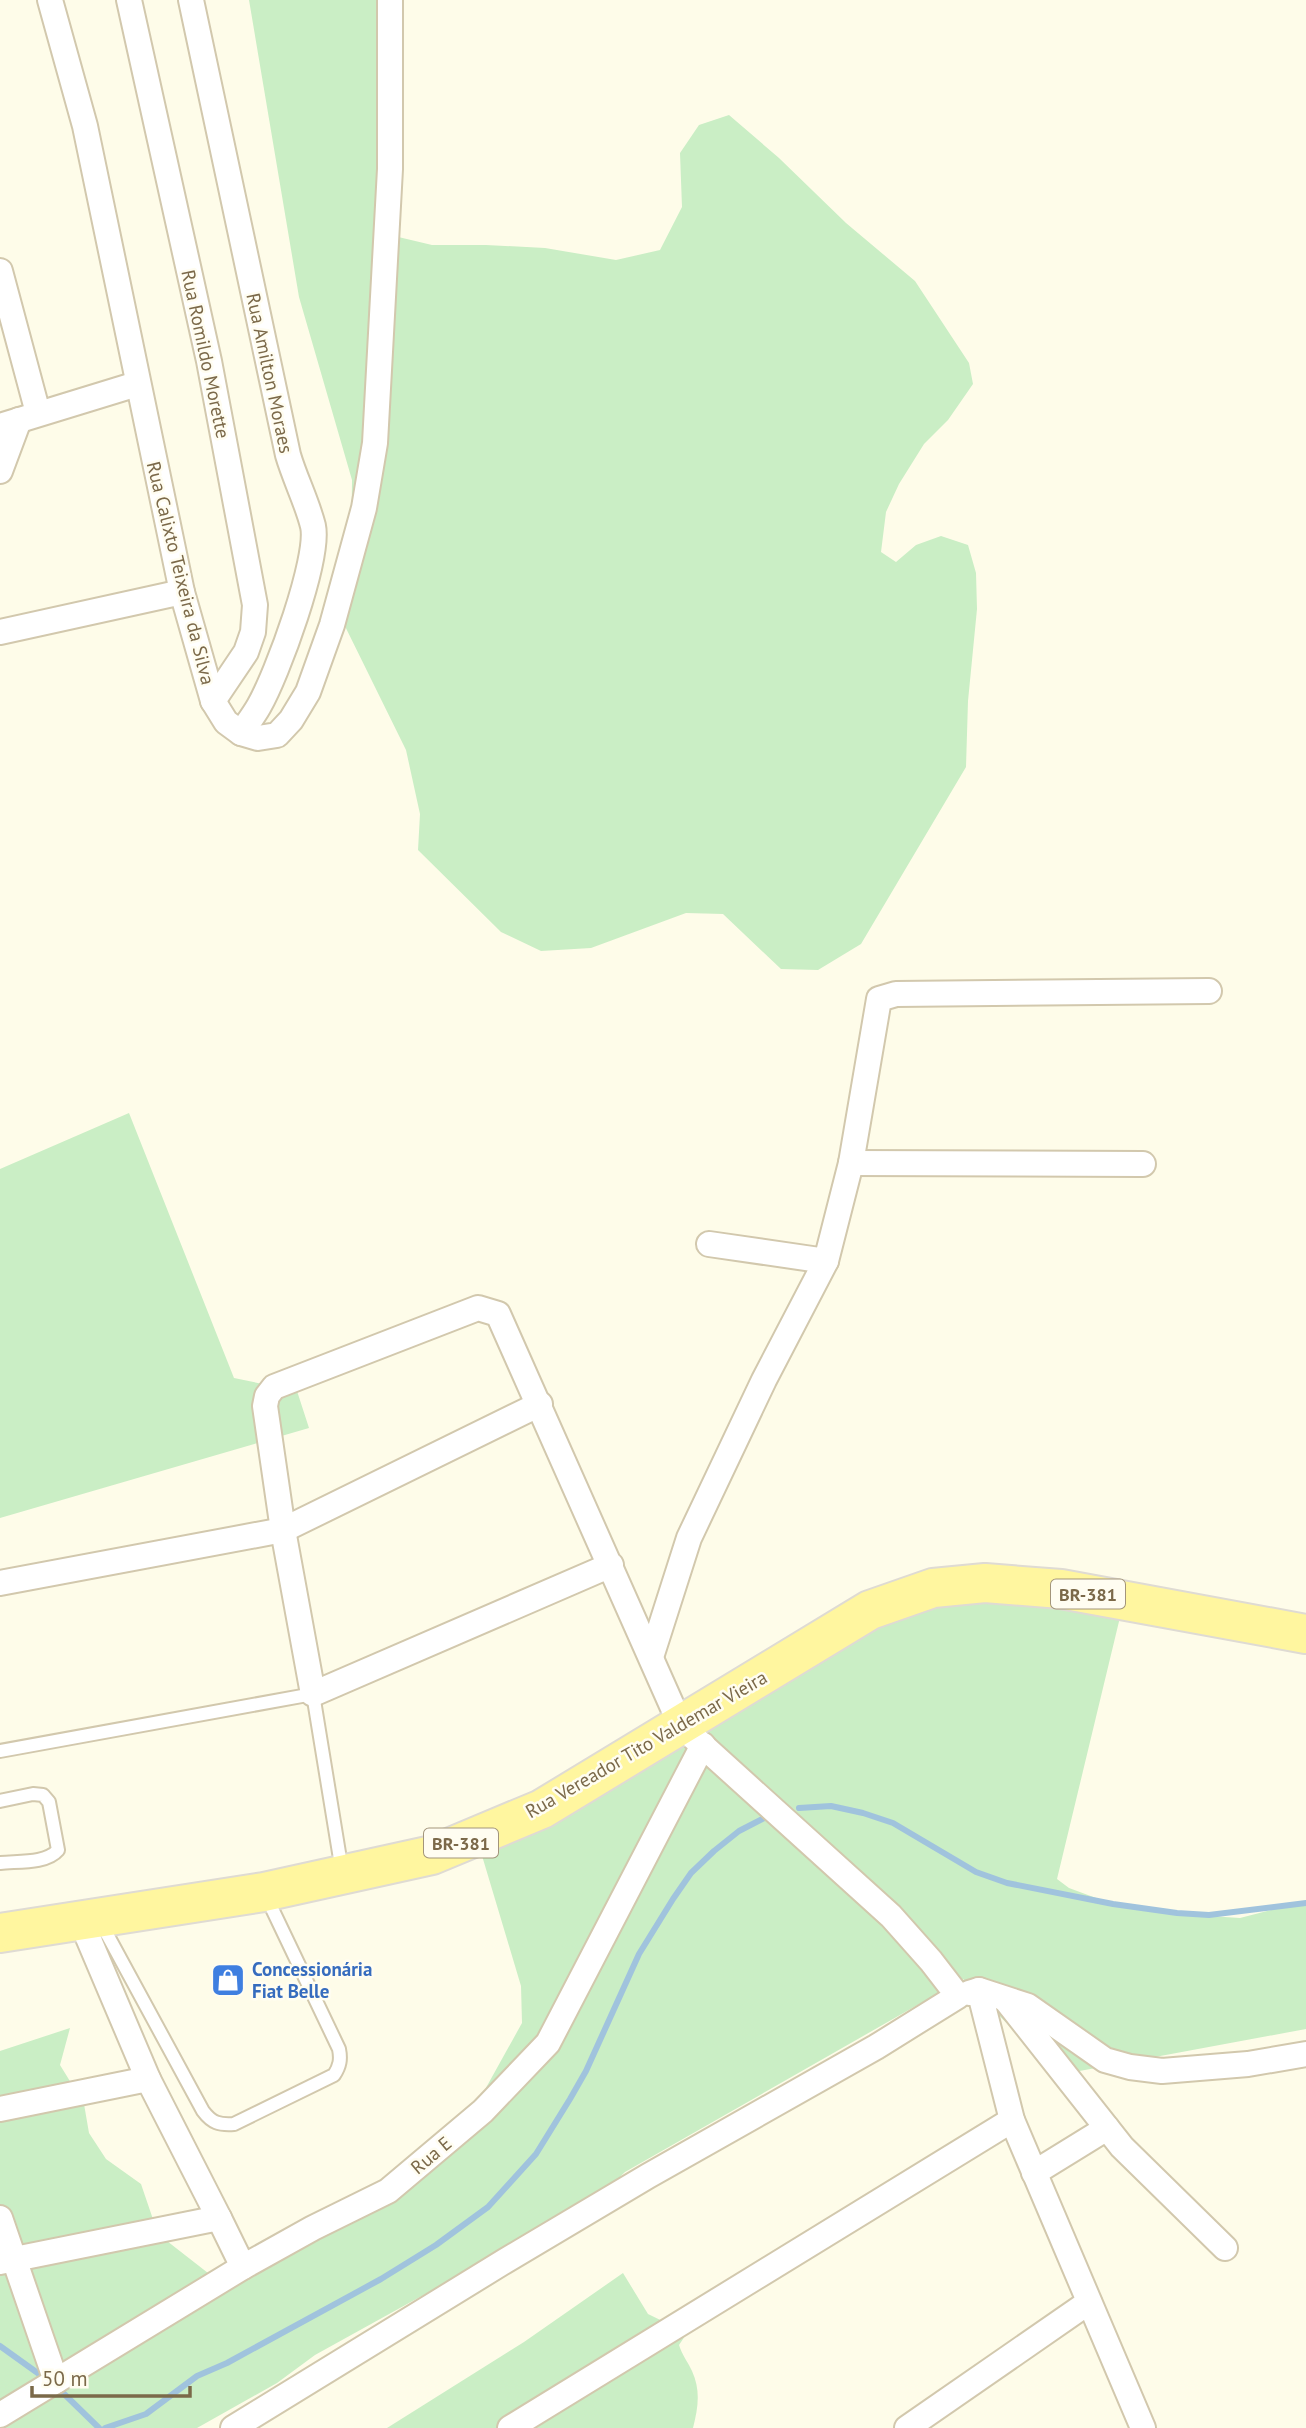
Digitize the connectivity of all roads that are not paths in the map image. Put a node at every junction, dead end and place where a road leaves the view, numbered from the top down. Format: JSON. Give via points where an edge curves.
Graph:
{"nodes":[{"id":1,"x":50,"y":0,"type":"edge"},
{"id":2,"x":129,"y":0,"type":"edge"},
{"id":3,"x":191,"y":0,"type":"edge"},
{"id":4,"x":390,"y":0,"type":"edge"},
{"id":5,"x":0,"y":271,"type":"edge"},
{"id":6,"x":137,"y":384,"type":"junction"},
{"id":7,"x":19,"y":420,"type":"edge"},
{"id":8,"x":0,"y":471,"type":"edge"},
{"id":9,"x":182,"y":592,"type":"junction"},
{"id":10,"x":0,"y":632,"type":"edge"},
{"id":11,"x":213,"y":701,"type":"junction"},
{"id":12,"x":241,"y":733,"type":"junction"},
{"id":13,"x":1209,"y":991,"type":"dead end"},
{"id":14,"x":851,"y":1163,"type":"junction"},
{"id":15,"x":1143,"y":1164,"type":"dead end"},
{"id":16,"x":709,"y":1244,"type":"dead end"},
{"id":17,"x":826,"y":1261,"type":"junction"},
{"id":18,"x":540,"y":1404,"type":"junction"},
{"id":19,"x":284,"y":1530,"type":"junction"},
{"id":20,"x":611,"y":1564,"type":"junction"},
{"id":21,"x":0,"y":1583,"type":"edge"},
{"id":22,"x":1306,"y":1634,"type":"edge"},
{"id":23,"x":652,"y":1657,"type":"junction"},
{"id":24,"x":313,"y":1694,"type":"junction"},
{"id":25,"x":692,"y":1735,"type":"junction"},
{"id":26,"x":0,"y":1751,"type":"edge"},
{"id":27,"x":0,"y":1801,"type":"edge"},
{"id":28,"x":0,"y":1863,"type":"edge"},
{"id":29,"x":342,"y":1875,"type":"junction"},
{"id":30,"x":264,"y":1892,"type":"junction"},
{"id":31,"x":90,"y":1919,"type":"junction"},
{"id":32,"x":0,"y":1933,"type":"edge"},
{"id":33,"x":968,"y":1993,"type":"junction"},
{"id":34,"x":1006,"y":1999,"type":"junction"},
{"id":35,"x":1306,"y":2054,"type":"edge"},
{"id":36,"x":148,"y":2079,"type":"junction"},
{"id":37,"x":0,"y":2109,"type":"edge"},
{"id":38,"x":1012,"y":2120,"type":"junction"},
{"id":39,"x":1107,"y":2128,"type":"junction"},
{"id":40,"x":1034,"y":2173,"type":"junction"},
{"id":41,"x":0,"y":2218,"type":"edge"},
{"id":42,"x":219,"y":2218,"type":"junction"},
{"id":43,"x":1225,"y":2248,"type":"dead end"},
{"id":44,"x":6,"y":2260,"type":"edge"},
{"id":45,"x":243,"y":2267,"type":"junction"},
{"id":46,"x":1089,"y":2302,"type":"junction"},
{"id":47,"x":50,"y":2384,"type":"junction"},
{"id":48,"x":0,"y":2415,"type":"edge"},
{"id":49,"x":233,"y":2428,"type":"edge"},
{"id":50,"x":510,"y":2428,"type":"edge"},
{"id":51,"x":907,"y":2428,"type":"edge"},
{"id":52,"x":1143,"y":2428,"type":"edge"}],
"edges":[{"from":1,"to":6,"type":"street","name":"Rua Calixto Teixeira da Silva","via":[[85,127]]},
{"from":2,"to":11,"type":"street","name":"Rua Romildo Morette","via":[[209,361],[255,604],[246,652]]},
{"from":3,"to":12,"type":"street","name":"Rua Amilton Moraes","via":[[288,455],[313,527],[306,583],[273,676]]},
{"from":4,"to":12,"type":"street","via":[[390,169],[375,443],[364,508],[308,692],[277,735]]},
{"from":5,"to":7,"type":"street"},
{"from":6,"to":7,"type":"street"},
{"from":6,"to":9,"type":"street","name":"Rua Calixto Teixeira da Silva"},
{"from":7,"to":8,"type":"street"},
{"from":9,"to":10,"type":"street"},
{"from":9,"to":11,"type":"street","name":"Rua Calixto Teixeira da Silva"},
{"from":11,"to":12,"type":"street","name":"Rua Calixto Teixeira da Silva","via":[[226,722]]},
{"from":13,"to":14,"type":"street","via":[[896,993],[879,999]]},
{"from":14,"to":15,"type":"street"},
{"from":14,"to":17,"type":"street"},
{"from":16,"to":17,"type":"street"},
{"from":17,"to":23,"type":"street","via":[[689,1538]]},
{"from":18,"to":19,"type":"street"},
{"from":18,"to":19,"type":"street","via":[[498,1314],[478,1308],[274,1387],[265,1406]]},
{"from":18,"to":20,"type":"street"},
{"from":19,"to":21,"type":"street"},
{"from":19,"to":24,"type":"street"},
{"from":20,"to":23,"type":"street"},
{"from":20,"to":24,"type":"street"},
{"from":22,"to":25,"type":"main road","name":"Rua Vereador Tito Valdemar Vieira","number":"BR-381","via":[[1061,1589],[985,1583],[933,1588],[870,1611]]},
{"from":23,"to":25,"type":"street"},
{"from":24,"to":26,"type":"lane"},
{"from":24,"to":29,"type":"lane"},
{"from":25,"to":29,"type":"main road","name":"Rua Vereador Tito Valdemar Vieira","number":"BR-381","via":[[542,1810],[432,1855]]},
{"from":25,"to":33,"type":"street","via":[[891,1916],[931,1961]]},
{"from":25,"to":45,"type":"street","name":"Rua E","via":[[548,2043],[483,2111],[388,2191]]},
{"from":27,"to":28,"type":"lane","via":[[43,1795],[49,1801],[58,1850],[46,1858]]},
{"from":29,"to":30,"type":"main road","name":"Rua Vereador Tito Valdemar Vieira","number":"BR-381"},
{"from":30,"to":31,"type":"main road","name":"Rua Vereador Tito Valdemar Vieira","number":"BR-381"},
{"from":30,"to":31,"type":"lane","via":[[341,2058],[334,2075],[234,2124],[217,2124],[203,2112]]},
{"from":31,"to":32,"type":"main road","name":"Rua Vereador Tito Valdemar Vieira","number":"BR-381"},
{"from":31,"to":36,"type":"street"},
{"from":33,"to":34,"type":"street"},
{"from":33,"to":38,"type":"street"},
{"from":33,"to":49,"type":"street","via":[[516,2254]]},
{"from":34,"to":35,"type":"street","via":[[1028,2006],[1105,2060],[1130,2067],[1162,2071]]},
{"from":34,"to":39,"type":"street"},
{"from":36,"to":37,"type":"street"},
{"from":36,"to":42,"type":"street"},
{"from":38,"to":40,"type":"street"},
{"from":38,"to":50,"type":"street"},
{"from":39,"to":40,"type":"street"},
{"from":39,"to":43,"type":"street"},
{"from":40,"to":46,"type":"street"},
{"from":41,"to":44,"type":"street"},
{"from":42,"to":44,"type":"street"},
{"from":42,"to":45,"type":"street"},
{"from":44,"to":47,"type":"street"},
{"from":45,"to":47,"type":"street","name":"Rua E"},
{"from":46,"to":51,"type":"street"},
{"from":46,"to":52,"type":"street"},
{"from":47,"to":48,"type":"street","name":"Rua E"}]}
